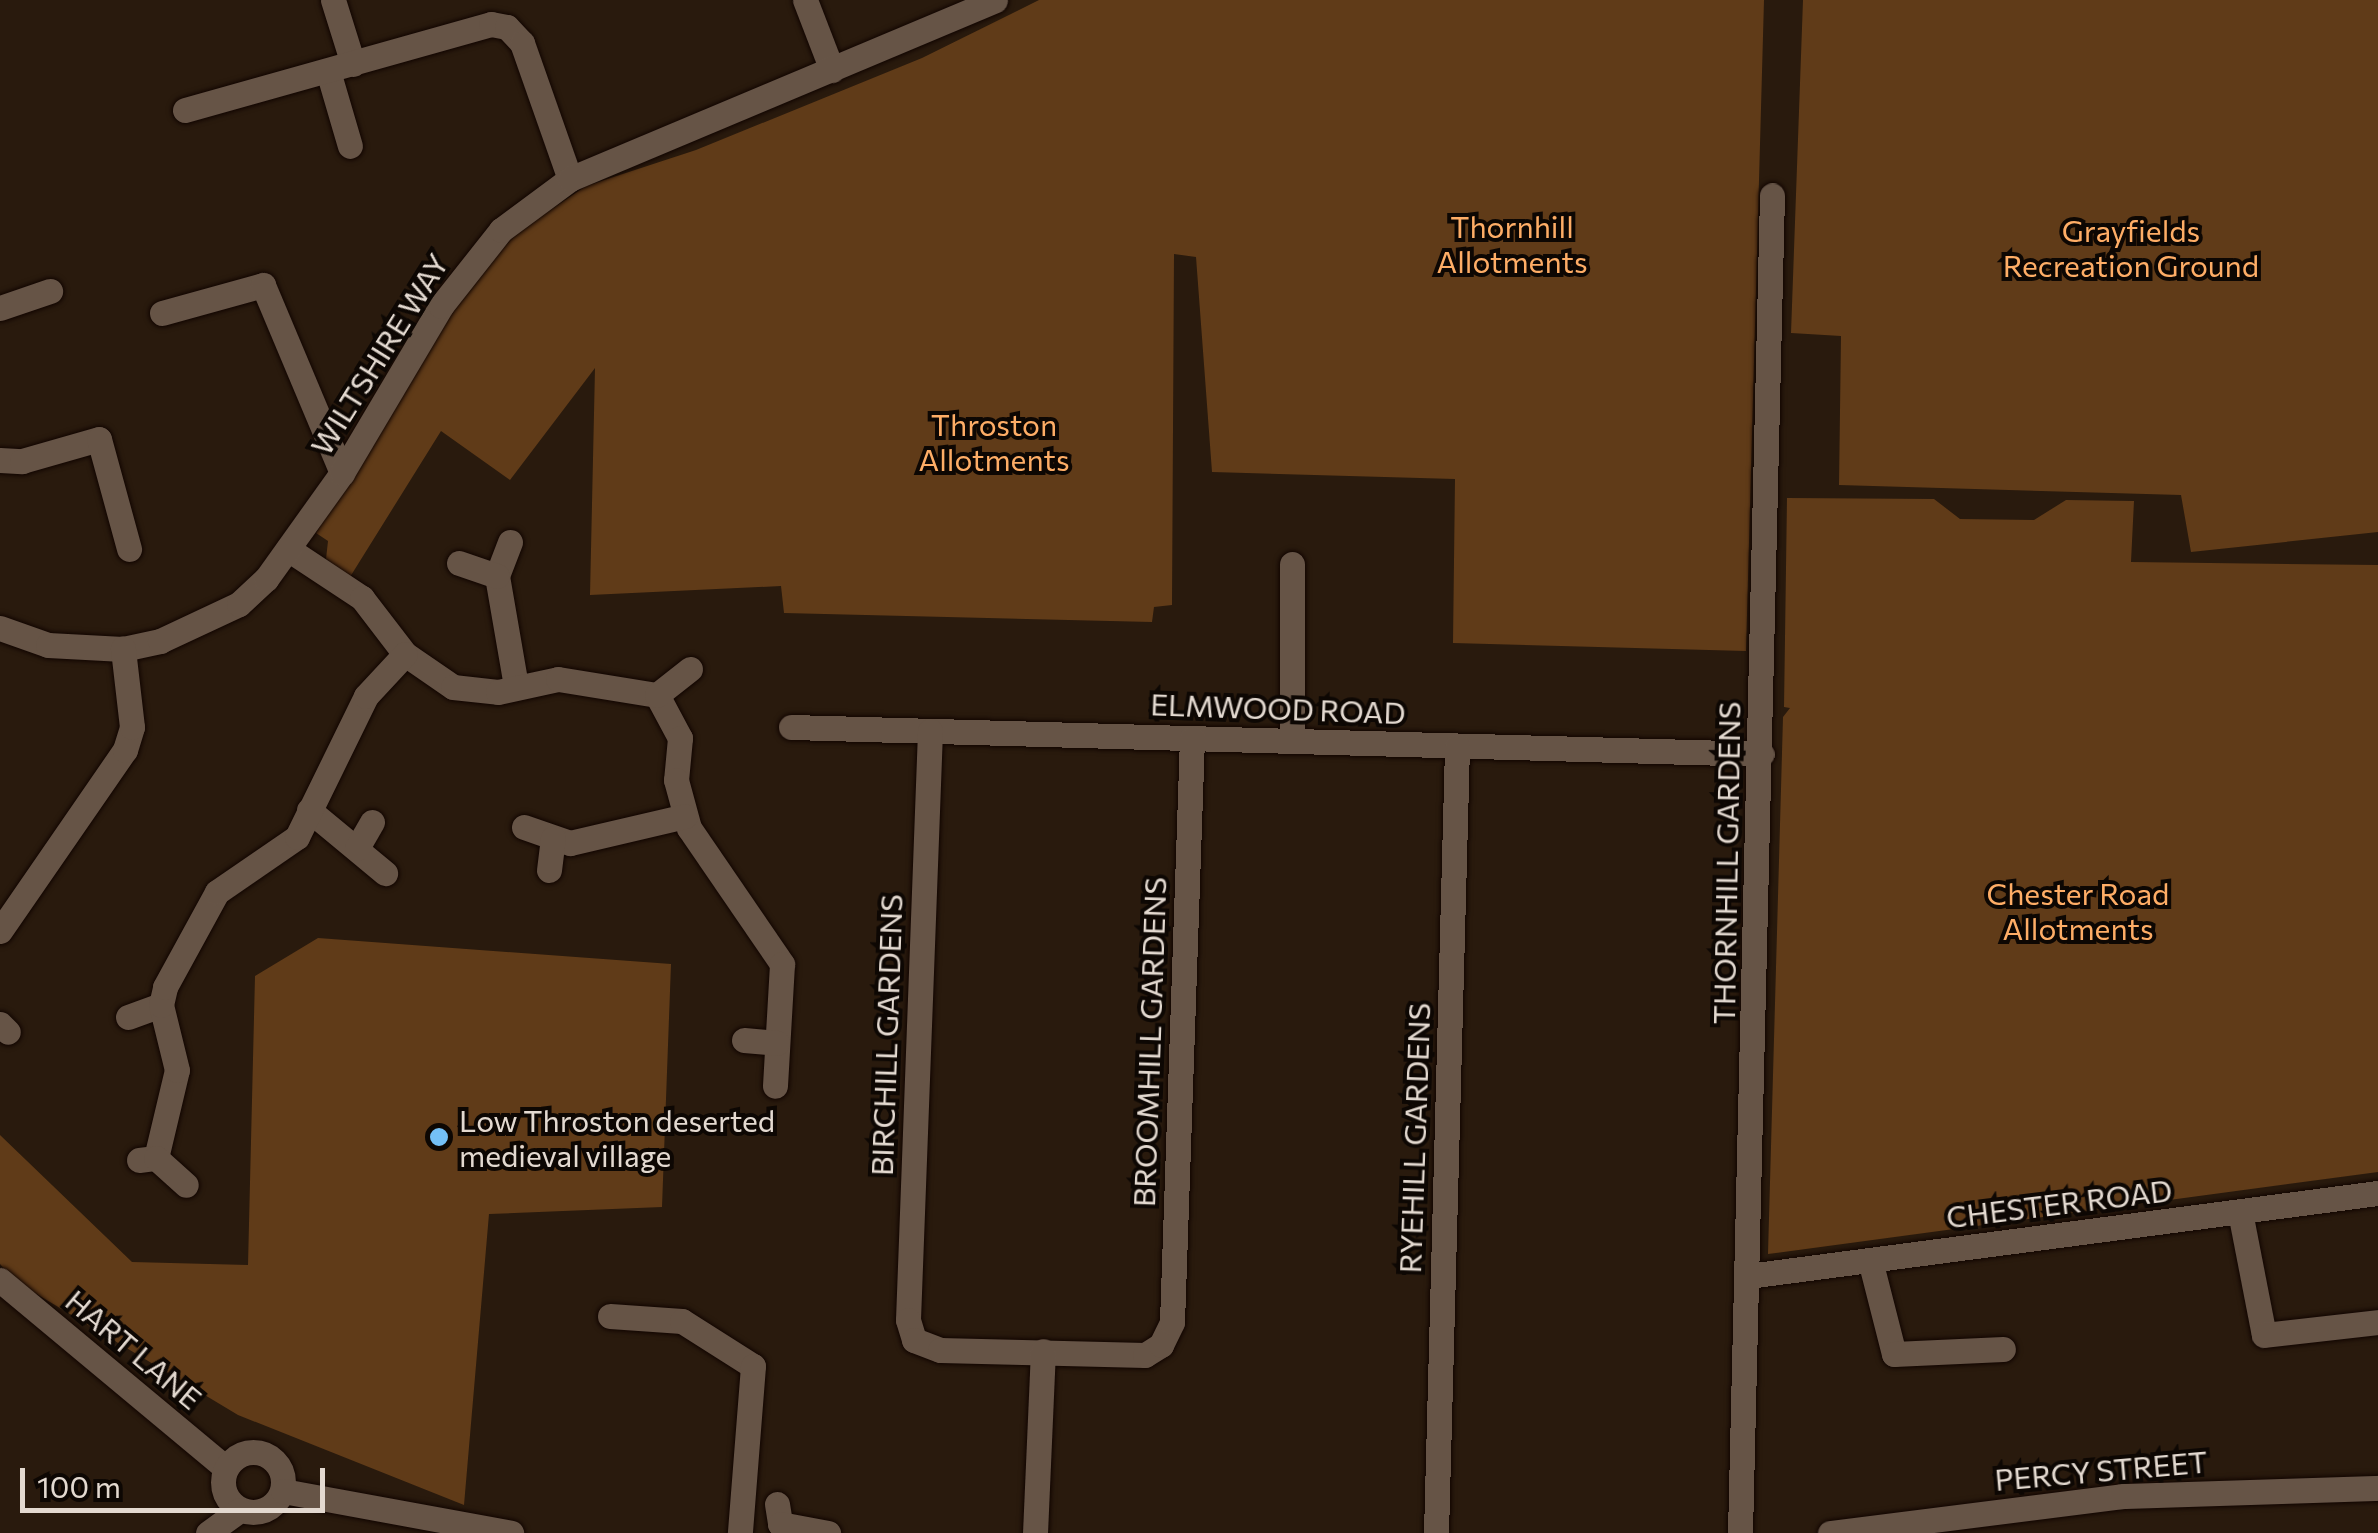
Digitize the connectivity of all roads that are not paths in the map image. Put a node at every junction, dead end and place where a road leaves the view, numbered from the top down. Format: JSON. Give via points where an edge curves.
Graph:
{"nodes":[{"id":1,"x":333,"y":0,"type":"edge"},
{"id":2,"x":805,"y":0,"type":"edge"},
{"id":3,"x":995,"y":0,"type":"edge"},
{"id":4,"x":353,"y":64,"type":"junction"},
{"id":5,"x":832,"y":70,"type":"junction"},
{"id":6,"x":328,"y":72,"type":"junction"},
{"id":7,"x":186,"y":110,"type":"dead end"},
{"id":8,"x":350,"y":146,"type":"dead end"},
{"id":9,"x":570,"y":179,"type":"junction"},
{"id":10,"x":1772,"y":195,"type":"dead end"},
{"id":11,"x":50,"y":291,"type":"dead end"},
{"id":12,"x":0,"y":308,"type":"edge"},
{"id":13,"x":162,"y":313,"type":"dead end"},
{"id":14,"x":0,"y":460,"type":"edge"},
{"id":15,"x":342,"y":473,"type":"junction"},
{"id":16,"x":510,"y":542,"type":"dead end"},
{"id":17,"x":129,"y":549,"type":"dead end"},
{"id":18,"x":288,"y":549,"type":"junction"},
{"id":19,"x":460,"y":563,"type":"dead end"},
{"id":20,"x":1292,"y":564,"type":"dead end"},
{"id":21,"x":497,"y":576,"type":"junction"},
{"id":22,"x":0,"y":628,"type":"edge"},
{"id":23,"x":123,"y":649,"type":"junction"},
{"id":24,"x":405,"y":654,"type":"junction"},
{"id":25,"x":690,"y":669,"type":"dead end"},
{"id":26,"x":516,"y":686,"type":"junction"},
{"id":27,"x":657,"y":695,"type":"junction"},
{"id":28,"x":792,"y":728,"type":"dead end"},
{"id":29,"x":930,"y":731,"type":"junction"},
{"id":30,"x":1192,"y":738,"type":"junction"},
{"id":31,"x":1292,"y":741,"type":"junction"},
{"id":32,"x":1458,"y":746,"type":"junction"},
{"id":33,"x":1762,"y":754,"type":"junction"},
{"id":34,"x":309,"y":810,"type":"junction"},
{"id":35,"x":684,"y":816,"type":"junction"},
{"id":36,"x":372,"y":822,"type":"dead end"},
{"id":37,"x":524,"y":827,"type":"dead end"},
{"id":38,"x":554,"y":838,"type":"junction"},
{"id":39,"x":358,"y":848,"type":"junction"},
{"id":40,"x":548,"y":870,"type":"dead end"},
{"id":41,"x":385,"y":872,"type":"dead end"},
{"id":42,"x":0,"y":931,"type":"edge"},
{"id":43,"x":161,"y":1005,"type":"junction"},
{"id":44,"x":128,"y":1017,"type":"dead end"},
{"id":45,"x":744,"y":1040,"type":"dead end"},
{"id":46,"x":778,"y":1043,"type":"junction"},
{"id":47,"x":775,"y":1086,"type":"dead end"},
{"id":48,"x":186,"y":1185,"type":"dead end"},
{"id":49,"x":2378,"y":1193,"type":"edge"},
{"id":50,"x":2240,"y":1212,"type":"junction"},
{"id":51,"x":1870,"y":1260,"type":"junction"},
{"id":52,"x":1748,"y":1276,"type":"junction"},
{"id":53,"x":0,"y":1280,"type":"edge"},
{"id":54,"x":610,"y":1316,"type":"dead end"},
{"id":55,"x":2378,"y":1322,"type":"edge"},
{"id":56,"x":2004,"y":1349,"type":"dead end"},
{"id":57,"x":1043,"y":1351,"type":"junction"},
{"id":58,"x":226,"y":1468,"type":"junction"},
{"id":59,"x":2378,"y":1488,"type":"edge"},
{"id":60,"x":282,"y":1490,"type":"junction"},
{"id":61,"x":777,"y":1504,"type":"dead end"},
{"id":62,"x":240,"y":1510,"type":"junction"},
{"id":63,"x":208,"y":1533,"type":"edge"},
{"id":64,"x":510,"y":1533,"type":"edge"},
{"id":65,"x":740,"y":1533,"type":"edge"},
{"id":66,"x":828,"y":1533,"type":"edge"},
{"id":67,"x":1035,"y":1533,"type":"edge"},
{"id":68,"x":1436,"y":1533,"type":"edge"},
{"id":69,"x":1740,"y":1533,"type":"edge"},
{"id":70,"x":1830,"y":1533,"type":"edge"}],
"edges":[{"from":1,"to":4,"type":"street"},
{"from":2,"to":5,"type":"street"},
{"from":3,"to":5,"type":"street","name":"WILTSHIRE WAY"},
{"from":4,"to":6,"type":"street"},
{"from":4,"to":9,"type":"street","via":[[491,24],[507,27],[522,42]]},
{"from":5,"to":9,"type":"street","name":"WILTSHIRE WAY"},
{"from":6,"to":7,"type":"street"},
{"from":6,"to":8,"type":"street"},
{"from":9,"to":15,"type":"street","name":"WILTSHIRE WAY","via":[[501,230],[447,299]]},
{"from":10,"to":33,"type":"street","name":"THORNHILL GARDENS"},
{"from":11,"to":12,"type":"street"},
{"from":13,"to":15,"type":"street","via":[[263,285]]},
{"from":14,"to":17,"type":"street","via":[[22,461],[99,439]]},
{"from":15,"to":18,"type":"street","name":"WILTSHIRE WAY"},
{"from":16,"to":21,"type":"street"},
{"from":18,"to":23,"type":"street","name":"WILTSHIRE WAY","via":[[239,604],[160,642]]},
{"from":18,"to":24,"type":"street","via":[[362,598]]},
{"from":19,"to":21,"type":"street"},
{"from":20,"to":31,"type":"street"},
{"from":21,"to":26,"type":"street"},
{"from":22,"to":23,"type":"street","name":"WILTSHIRE WAY","via":[[48,645]]},
{"from":23,"to":42,"type":"street","via":[[132,727],[124,750]]},
{"from":24,"to":26,"type":"street","via":[[452,687],[498,692]]},
{"from":24,"to":34,"type":"street","via":[[366,696]]},
{"from":25,"to":27,"type":"street"},
{"from":26,"to":27,"type":"street","via":[[558,679]]},
{"from":27,"to":35,"type":"street","via":[[680,738],[676,780]]},
{"from":28,"to":29,"type":"street","name":"ELMWOOD ROAD"},
{"from":29,"to":30,"type":"street","name":"ELMWOOD ROAD"},
{"from":29,"to":57,"type":"street","name":"BIRCHILL GARDENS","via":[[908,1320],[914,1340],[940,1350]]},
{"from":30,"to":31,"type":"street","name":"ELMWOOD ROAD"},
{"from":30,"to":57,"type":"street","name":"BROOMHILL GARDENS","via":[[1172,1322],[1161,1345],[1145,1355]]},
{"from":31,"to":32,"type":"street","name":"ELMWOOD ROAD"},
{"from":32,"to":33,"type":"street","name":"ELMWOOD ROAD"},
{"from":32,"to":68,"type":"street","name":"RYEHILL GARDENS"},
{"from":33,"to":52,"type":"street","name":"THORNHILL GARDENS"},
{"from":34,"to":39,"type":"street"},
{"from":34,"to":43,"type":"street","via":[[297,836],[217,892]]},
{"from":35,"to":38,"type":"street","via":[[594,841]]},
{"from":35,"to":46,"type":"street","via":[[782,964]]},
{"from":36,"to":39,"type":"street"},
{"from":37,"to":38,"type":"street"},
{"from":38,"to":40,"type":"street"},
{"from":39,"to":41,"type":"street"},
{"from":43,"to":44,"type":"street"},
{"from":43,"to":48,"type":"street","via":[[178,1070],[148,1159]]},
{"from":45,"to":46,"type":"street"},
{"from":46,"to":47,"type":"street"},
{"from":49,"to":50,"type":"street","name":"CHESTER ROAD"},
{"from":50,"to":51,"type":"street","name":"CHESTER ROAD"},
{"from":50,"to":55,"type":"street","via":[[2264,1336]]},
{"from":51,"to":52,"type":"street","name":"CHESTER ROAD"},
{"from":51,"to":56,"type":"street","via":[[1894,1354]]},
{"from":52,"to":69,"type":"street","name":"THORNHILL GARDENS"},
{"from":53,"to":58,"type":"street","name":"HART LANE"},
{"from":54,"to":65,"type":"street","via":[[682,1321],[753,1366]]},
{"from":57,"to":67,"type":"street"},
{"from":58,"to":60,"type":"street","via":[[244,1453],[267,1455],[281,1470]]},
{"from":58,"to":62,"type":"street","via":[[223,1488]]},
{"from":59,"to":70,"type":"street","name":"PERCY STREET","via":[[2122,1496]]},
{"from":60,"to":62,"type":"street","via":[[270,1508]]},
{"from":60,"to":64,"type":"street"},
{"from":61,"to":66,"type":"street","via":[[780,1524]]},
{"from":62,"to":63,"type":"street"}]}
